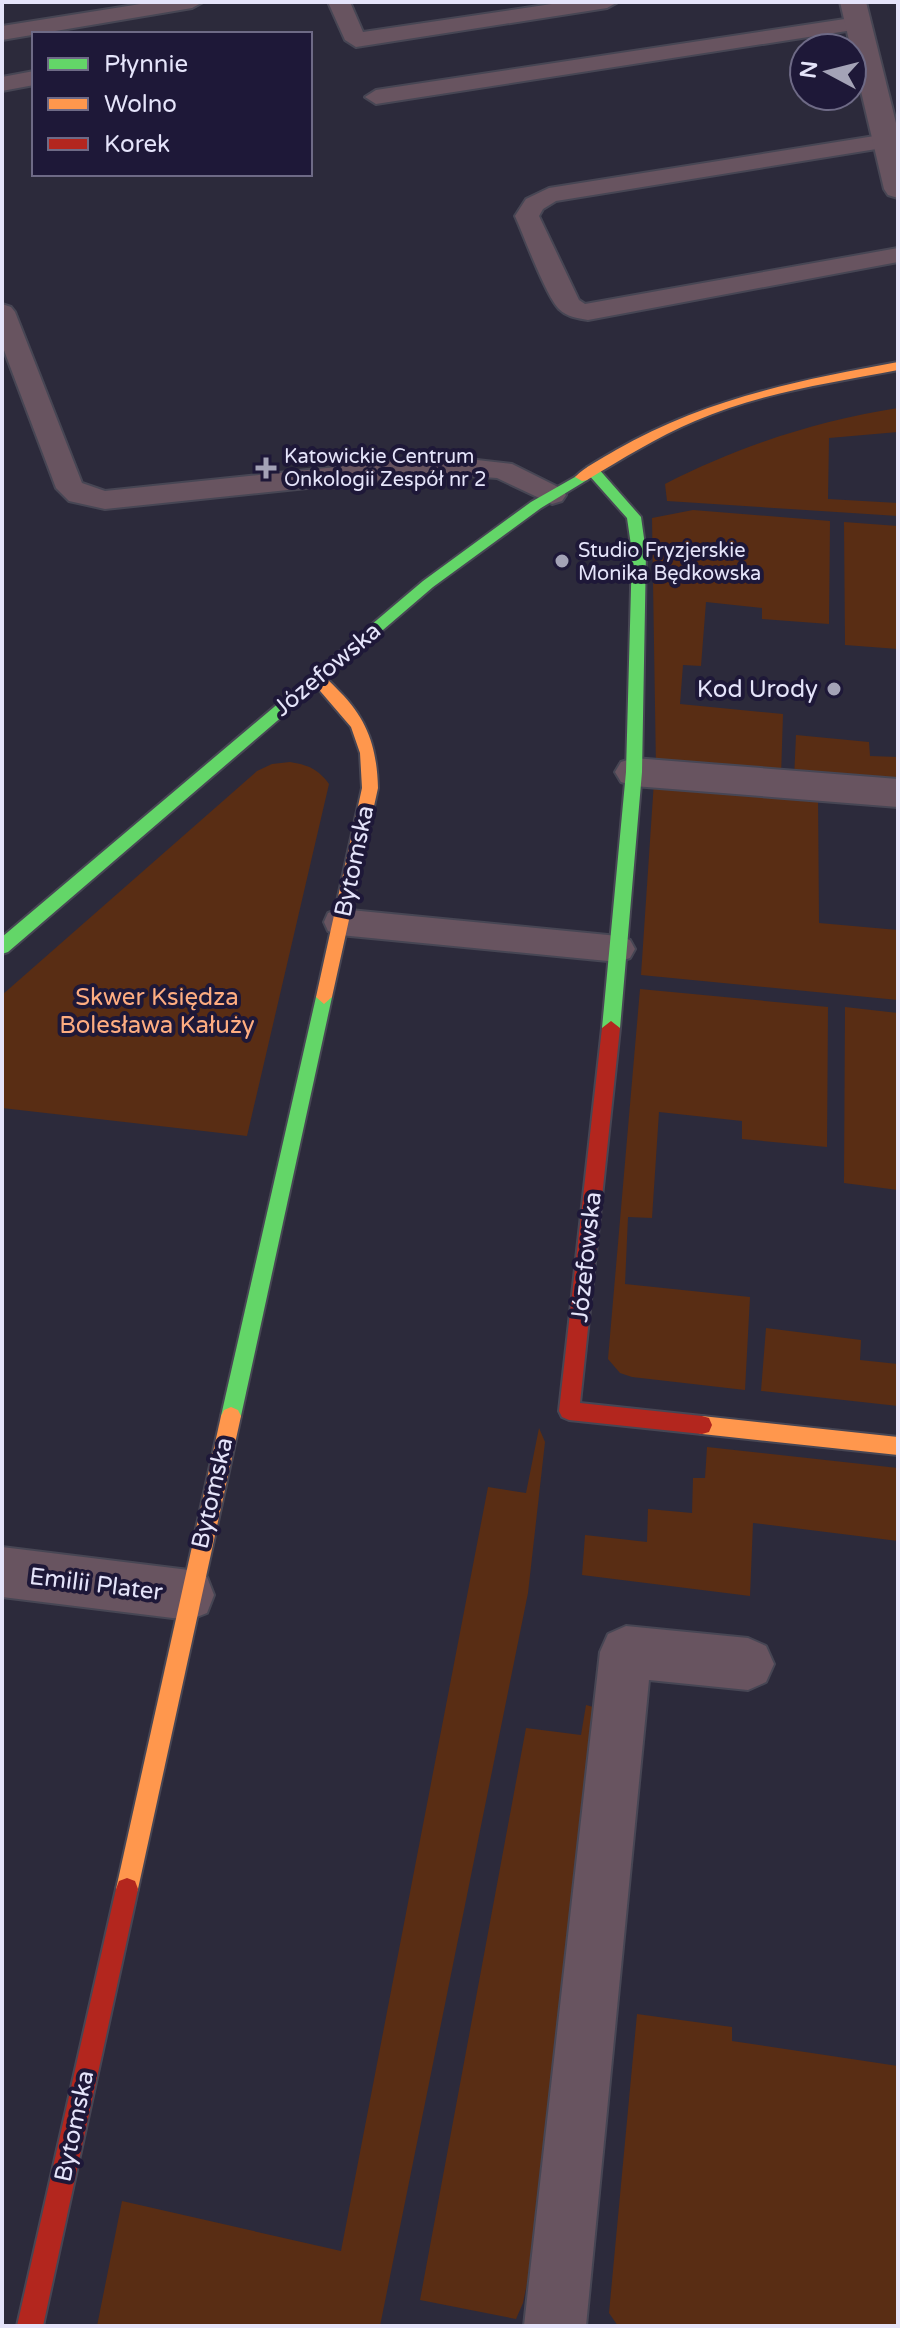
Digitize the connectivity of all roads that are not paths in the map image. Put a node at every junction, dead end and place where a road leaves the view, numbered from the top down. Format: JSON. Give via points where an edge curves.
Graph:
{"nodes":[{"id":1,"x":192,"y":2,"type":"edge"},
{"id":2,"x":339,"y":2,"type":"edge"},
{"id":3,"x":607,"y":2,"type":"edge"},
{"id":4,"x":856,"y":12,"type":"edge"},
{"id":5,"x":2,"y":33,"type":"edge"},
{"id":6,"x":32,"y":78,"type":"edge"},
{"id":7,"x":2,"y":84,"type":"edge"},
{"id":8,"x":376,"y":97,"type":"dead end"},
{"id":9,"x":887,"y":141,"type":"junction"},
{"id":10,"x":898,"y":189,"type":"edge"},
{"id":11,"x":898,"y":255,"type":"edge"},
{"id":12,"x":2,"y":312,"type":"edge"},
{"id":13,"x":898,"y":366,"type":"edge"},
{"id":14,"x":592,"y":470,"type":"junction"},
{"id":15,"x":552,"y":495,"type":"junction"},
{"id":16,"x":316,"y":678,"type":"junction"},
{"id":17,"x":634,"y":772,"type":"junction"},
{"id":18,"x":898,"y":793,"type":"edge"},
{"id":19,"x":340,"y":922,"type":"junction"},
{"id":20,"x":2,"y":947,"type":"edge"},
{"id":21,"x":618,"y":949,"type":"junction"},
{"id":22,"x":898,"y":1446,"type":"edge"},
{"id":23,"x":2,"y":1572,"type":"edge"},
{"id":24,"x":189,"y":1595,"type":"junction"},
{"id":25,"x":748,"y":1664,"type":"dead end"},
{"id":26,"x":30,"y":2326,"type":"edge"},
{"id":27,"x":555,"y":2326,"type":"edge"}],
"edges":[{"from":1,"to":5,"type":"lane"},
{"from":2,"to":3,"type":"lane","via":[[356,40]]},
{"from":4,"to":8,"type":"lane"},
{"from":4,"to":9,"type":"street"},
{"from":6,"to":7,"type":"lane"},
{"from":9,"to":10,"type":"street"},
{"from":9,"to":11,"type":"lane","via":[[549,195],[527,216],[568,304],[578,311]]},
{"from":12,"to":15,"type":"lane","via":[[70,488],[79,495],[105,500],[468,465],[502,470]]},
{"from":13,"to":14,"type":"street","name":"Józefowska","via":[[814,381],[705,412]]},
{"from":14,"to":15,"type":"street","name":"Józefowska"},
{"from":14,"to":17,"type":"street","name":"Józefowska","via":[[634,517],[639,552]]},
{"from":15,"to":16,"type":"street","name":"Józefowska","via":[[438,576]]},
{"from":16,"to":19,"type":"street","name":"Bytomska","via":[[363,726],[371,756],[370,788]]},
{"from":16,"to":20,"type":"street","name":"Józefowska"},
{"from":17,"to":18,"type":"street"},
{"from":17,"to":21,"type":"street","name":"Józefowska"},
{"from":19,"to":21,"type":"lane"},
{"from":19,"to":24,"type":"street","name":"Bytomska"},
{"from":21,"to":22,"type":"street","name":"Józefowska","via":[[569,1411]]},
{"from":23,"to":24,"type":"street","name":"Emilii Plater"},
{"from":24,"to":26,"type":"street","name":"Bytomska"},
{"from":25,"to":27,"type":"street","via":[[626,1652]]}]}
